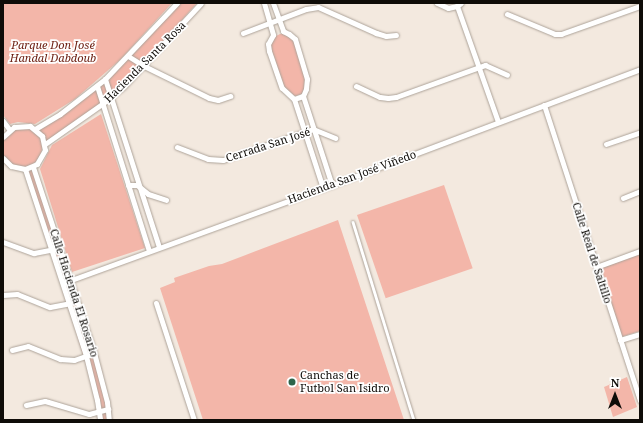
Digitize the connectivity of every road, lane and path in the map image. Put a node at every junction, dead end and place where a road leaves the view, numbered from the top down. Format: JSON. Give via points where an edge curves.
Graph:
{"nodes":[{"id":1,"x":177,"y":3,"type":"edge"},
{"id":2,"x":202,"y":3,"type":"edge"},
{"id":3,"x":264,"y":3,"type":"edge"},
{"id":4,"x":273,"y":3,"type":"edge"},
{"id":5,"x":437,"y":3,"type":"edge"},
{"id":6,"x":459,"y":5,"type":"edge"},
{"id":7,"x":640,"y":6,"type":"edge"},
{"id":8,"x":507,"y":14,"type":"dead end"},
{"id":9,"x":279,"y":19,"type":"junction"},
{"id":10,"x":270,"y":23,"type":"junction"},
{"id":11,"x":283,"y":32,"type":"junction"},
{"id":12,"x":243,"y":34,"type":"dead end"},
{"id":13,"x":273,"y":35,"type":"junction"},
{"id":14,"x":396,"y":35,"type":"dead end"},
{"id":15,"x":128,"y":56,"type":"junction"},
{"id":16,"x":144,"y":66,"type":"junction"},
{"id":17,"x":478,"y":67,"type":"junction"},
{"id":18,"x":640,"y":69,"type":"edge"},
{"id":19,"x":507,"y":75,"type":"dead end"},
{"id":20,"x":105,"y":79,"type":"junction"},
{"id":21,"x":97,"y":86,"type":"junction"},
{"id":22,"x":356,"y":86,"type":"dead end"},
{"id":23,"x":230,"y":96,"type":"dead end"},
{"id":24,"x":303,"y":96,"type":"junction"},
{"id":25,"x":111,"y":98,"type":"junction"},
{"id":26,"x":294,"y":99,"type":"junction"},
{"id":27,"x":102,"y":104,"type":"junction"},
{"id":28,"x":544,"y":105,"type":"junction"},
{"id":29,"x":3,"y":121,"type":"edge"},
{"id":30,"x":498,"y":122,"type":"junction"},
{"id":31,"x":9,"y":129,"type":"junction"},
{"id":32,"x":35,"y":129,"type":"junction"},
{"id":33,"x":313,"y":129,"type":"junction"},
{"id":34,"x":305,"y":132,"type":"junction"},
{"id":35,"x":640,"y":132,"type":"edge"},
{"id":36,"x":3,"y":136,"type":"edge"},
{"id":37,"x":335,"y":138,"type":"dead end"},
{"id":38,"x":44,"y":144,"type":"junction"},
{"id":39,"x":606,"y":144,"type":"dead end"},
{"id":40,"x":177,"y":147,"type":"dead end"},
{"id":41,"x":3,"y":158,"type":"edge"},
{"id":42,"x":5,"y":164,"type":"edge"},
{"id":43,"x":33,"y":167,"type":"junction"},
{"id":44,"x":25,"y":169,"type":"junction"},
{"id":45,"x":128,"y":185,"type":"junction"},
{"id":46,"x":137,"y":185,"type":"junction"},
{"id":47,"x":332,"y":185,"type":"junction"},
{"id":48,"x":323,"y":188,"type":"junction"},
{"id":49,"x":640,"y":192,"type":"edge"},
{"id":50,"x":623,"y":198,"type":"dead end"},
{"id":51,"x":166,"y":200,"type":"dead end"},
{"id":52,"x":353,"y":222,"type":"dead end"},
{"id":53,"x":3,"y":242,"type":"edge"},
{"id":54,"x":59,"y":247,"type":"junction"},
{"id":55,"x":159,"y":247,"type":"junction"},
{"id":56,"x":52,"y":249,"type":"junction"},
{"id":57,"x":640,"y":250,"type":"edge"},
{"id":58,"x":149,"y":251,"type":"junction"},
{"id":59,"x":596,"y":267,"type":"junction"},
{"id":60,"x":70,"y":280,"type":"junction"},
{"id":61,"x":63,"y":283,"type":"junction"},
{"id":62,"x":3,"y":295,"type":"edge"},
{"id":63,"x":70,"y":303,"type":"junction"},
{"id":64,"x":156,"y":303,"type":"dead end"},
{"id":65,"x":640,"y":334,"type":"edge"},
{"id":66,"x":620,"y":340,"type":"junction"},
{"id":67,"x":12,"y":350,"type":"dead end"},
{"id":68,"x":94,"y":353,"type":"junction"},
{"id":69,"x":86,"y":356,"type":"junction"},
{"id":70,"x":638,"y":391,"type":"edge"},
{"id":71,"x":640,"y":401,"type":"edge"},
{"id":72,"x":26,"y":405,"type":"dead end"},
{"id":73,"x":108,"y":409,"type":"junction"},
{"id":74,"x":100,"y":412,"type":"junction"},
{"id":75,"x":100,"y":420,"type":"edge"},
{"id":76,"x":109,"y":420,"type":"edge"},
{"id":77,"x":194,"y":420,"type":"edge"},
{"id":78,"x":414,"y":420,"type":"edge"}],
"edges":[{"from":1,"to":15,"type":"street","name":"Hacienda Santa Rosa"},
{"from":2,"to":16,"type":"street","name":"Hacienda Santa Rosa"},
{"from":3,"to":10,"type":"street"},
{"from":4,"to":9,"type":"street"},
{"from":5,"to":6,"type":"street","via":[[448,8]]},
{"from":6,"to":17,"type":"street"},
{"from":7,"to":8,"type":"street","via":[[562,34],[555,34]]},
{"from":9,"to":10,"type":"street"},
{"from":9,"to":11,"type":"street"},
{"from":9,"to":14,"type":"street","via":[[318,7],[376,33]]},
{"from":10,"to":12,"type":"street"},
{"from":10,"to":13,"type":"street"},
{"from":11,"to":13,"type":"street"},
{"from":11,"to":24,"type":"street","via":[[295,39],[306,72],[307,84]]},
{"from":13,"to":26,"type":"street","via":[[268,44],[268,51],[282,88]]},
{"from":15,"to":16,"type":"street"},
{"from":15,"to":20,"type":"street","name":"Hacienda Santa Rosa"},
{"from":16,"to":23,"type":"street","via":[[213,100],[223,100]]},
{"from":16,"to":25,"type":"street","name":"Hacienda Santa Rosa"},
{"from":17,"to":19,"type":"street","via":[[485,65]]},
{"from":17,"to":22,"type":"street","via":[[396,98],[380,97]]},
{"from":17,"to":30,"type":"street"},
{"from":18,"to":28,"type":"street","name":"Hacienda San José Viñedo"},
{"from":20,"to":21,"type":"street","name":"Hacienda Santa Rosa"},
{"from":20,"to":25,"type":"street"},
{"from":21,"to":27,"type":"street"},
{"from":21,"to":32,"type":"street","name":"Hacienda Santa Rosa"},
{"from":24,"to":26,"type":"street"},
{"from":24,"to":33,"type":"street"},
{"from":25,"to":27,"type":"street","name":"Hacienda Santa Rosa"},
{"from":25,"to":46,"type":"street"},
{"from":26,"to":34,"type":"street"},
{"from":27,"to":38,"type":"street","name":"Hacienda Santa Rosa"},
{"from":27,"to":45,"type":"street"},
{"from":28,"to":30,"type":"street","name":"Hacienda San José Viñedo"},
{"from":28,"to":59,"type":"street","name":"Calle Real de Saltillo"},
{"from":29,"to":31,"type":"street"},
{"from":30,"to":47,"type":"street","name":"Hacienda San José Viñedo"},
{"from":31,"to":32,"type":"street","via":[[25,125]]},
{"from":31,"to":36,"type":"street"},
{"from":32,"to":38,"type":"street","via":[[42,136]]},
{"from":33,"to":34,"type":"street","name":"Cerrada San José"},
{"from":33,"to":37,"type":"street","name":"Cerrada San José"},
{"from":33,"to":47,"type":"street"},
{"from":34,"to":40,"type":"street","name":"Cerrada San José","via":[[223,160],[208,159]]},
{"from":34,"to":48,"type":"street"},
{"from":35,"to":39,"type":"street"},
{"from":38,"to":43,"type":"street","via":[[43,155]]},
{"from":41,"to":42,"type":"street"},
{"from":42,"to":44,"type":"street"},
{"from":43,"to":44,"type":"street"},
{"from":43,"to":54,"type":"street","name":"Calle Hacienda El Rosario"},
{"from":44,"to":56,"type":"street","name":"Calle Hacienda El Rosario"},
{"from":45,"to":46,"type":"street"},
{"from":45,"to":58,"type":"street"},
{"from":46,"to":51,"type":"street","via":[[148,194]]},
{"from":46,"to":55,"type":"street"},
{"from":47,"to":48,"type":"street","name":"Hacienda San José Viñedo"},
{"from":48,"to":55,"type":"street","name":"Hacienda San José Viñedo"},
{"from":49,"to":50,"type":"street"},
{"from":52,"to":78,"type":"lane"},
{"from":53,"to":56,"type":"street","via":[[34,253]]},
{"from":54,"to":56,"type":"street"},
{"from":54,"to":60,"type":"street","name":"Calle Hacienda El Rosario"},
{"from":55,"to":58,"type":"street","name":"Hacienda San José Viñedo"},
{"from":56,"to":61,"type":"street","name":"Calle Hacienda El Rosario"},
{"from":57,"to":59,"type":"street"},
{"from":58,"to":60,"type":"street","name":"Hacienda San José Viñedo"},
{"from":59,"to":66,"type":"street","name":"Calle Real de Saltillo"},
{"from":60,"to":61,"type":"street","name":"Hacienda San José Viñedo"},
{"from":60,"to":68,"type":"street","name":"Calle Hacienda El Rosario"},
{"from":61,"to":63,"type":"street","name":"Calle Hacienda El Rosario"},
{"from":62,"to":63,"type":"street","via":[[17,294],[50,307]]},
{"from":63,"to":69,"type":"street","name":"Calle Hacienda El Rosario"},
{"from":64,"to":77,"type":"street"},
{"from":65,"to":66,"type":"street"},
{"from":66,"to":70,"type":"street","name":"Calle Real de Saltillo"},
{"from":67,"to":69,"type":"street","via":[[28,346],[67,360],[77,360]]},
{"from":68,"to":69,"type":"street"},
{"from":68,"to":73,"type":"street","name":"Calle Hacienda El Rosario"},
{"from":69,"to":74,"type":"street","name":"Calle Hacienda El Rosario"},
{"from":70,"to":71,"type":"street","name":"Calle Real de Saltillo"},
{"from":72,"to":74,"type":"street","via":[[42,401],[86,414]]},
{"from":73,"to":74,"type":"street"},
{"from":73,"to":76,"type":"street","name":"Calle Hacienda El Rosario"},
{"from":74,"to":75,"type":"street","name":"Calle Hacienda El Rosario"}]}
